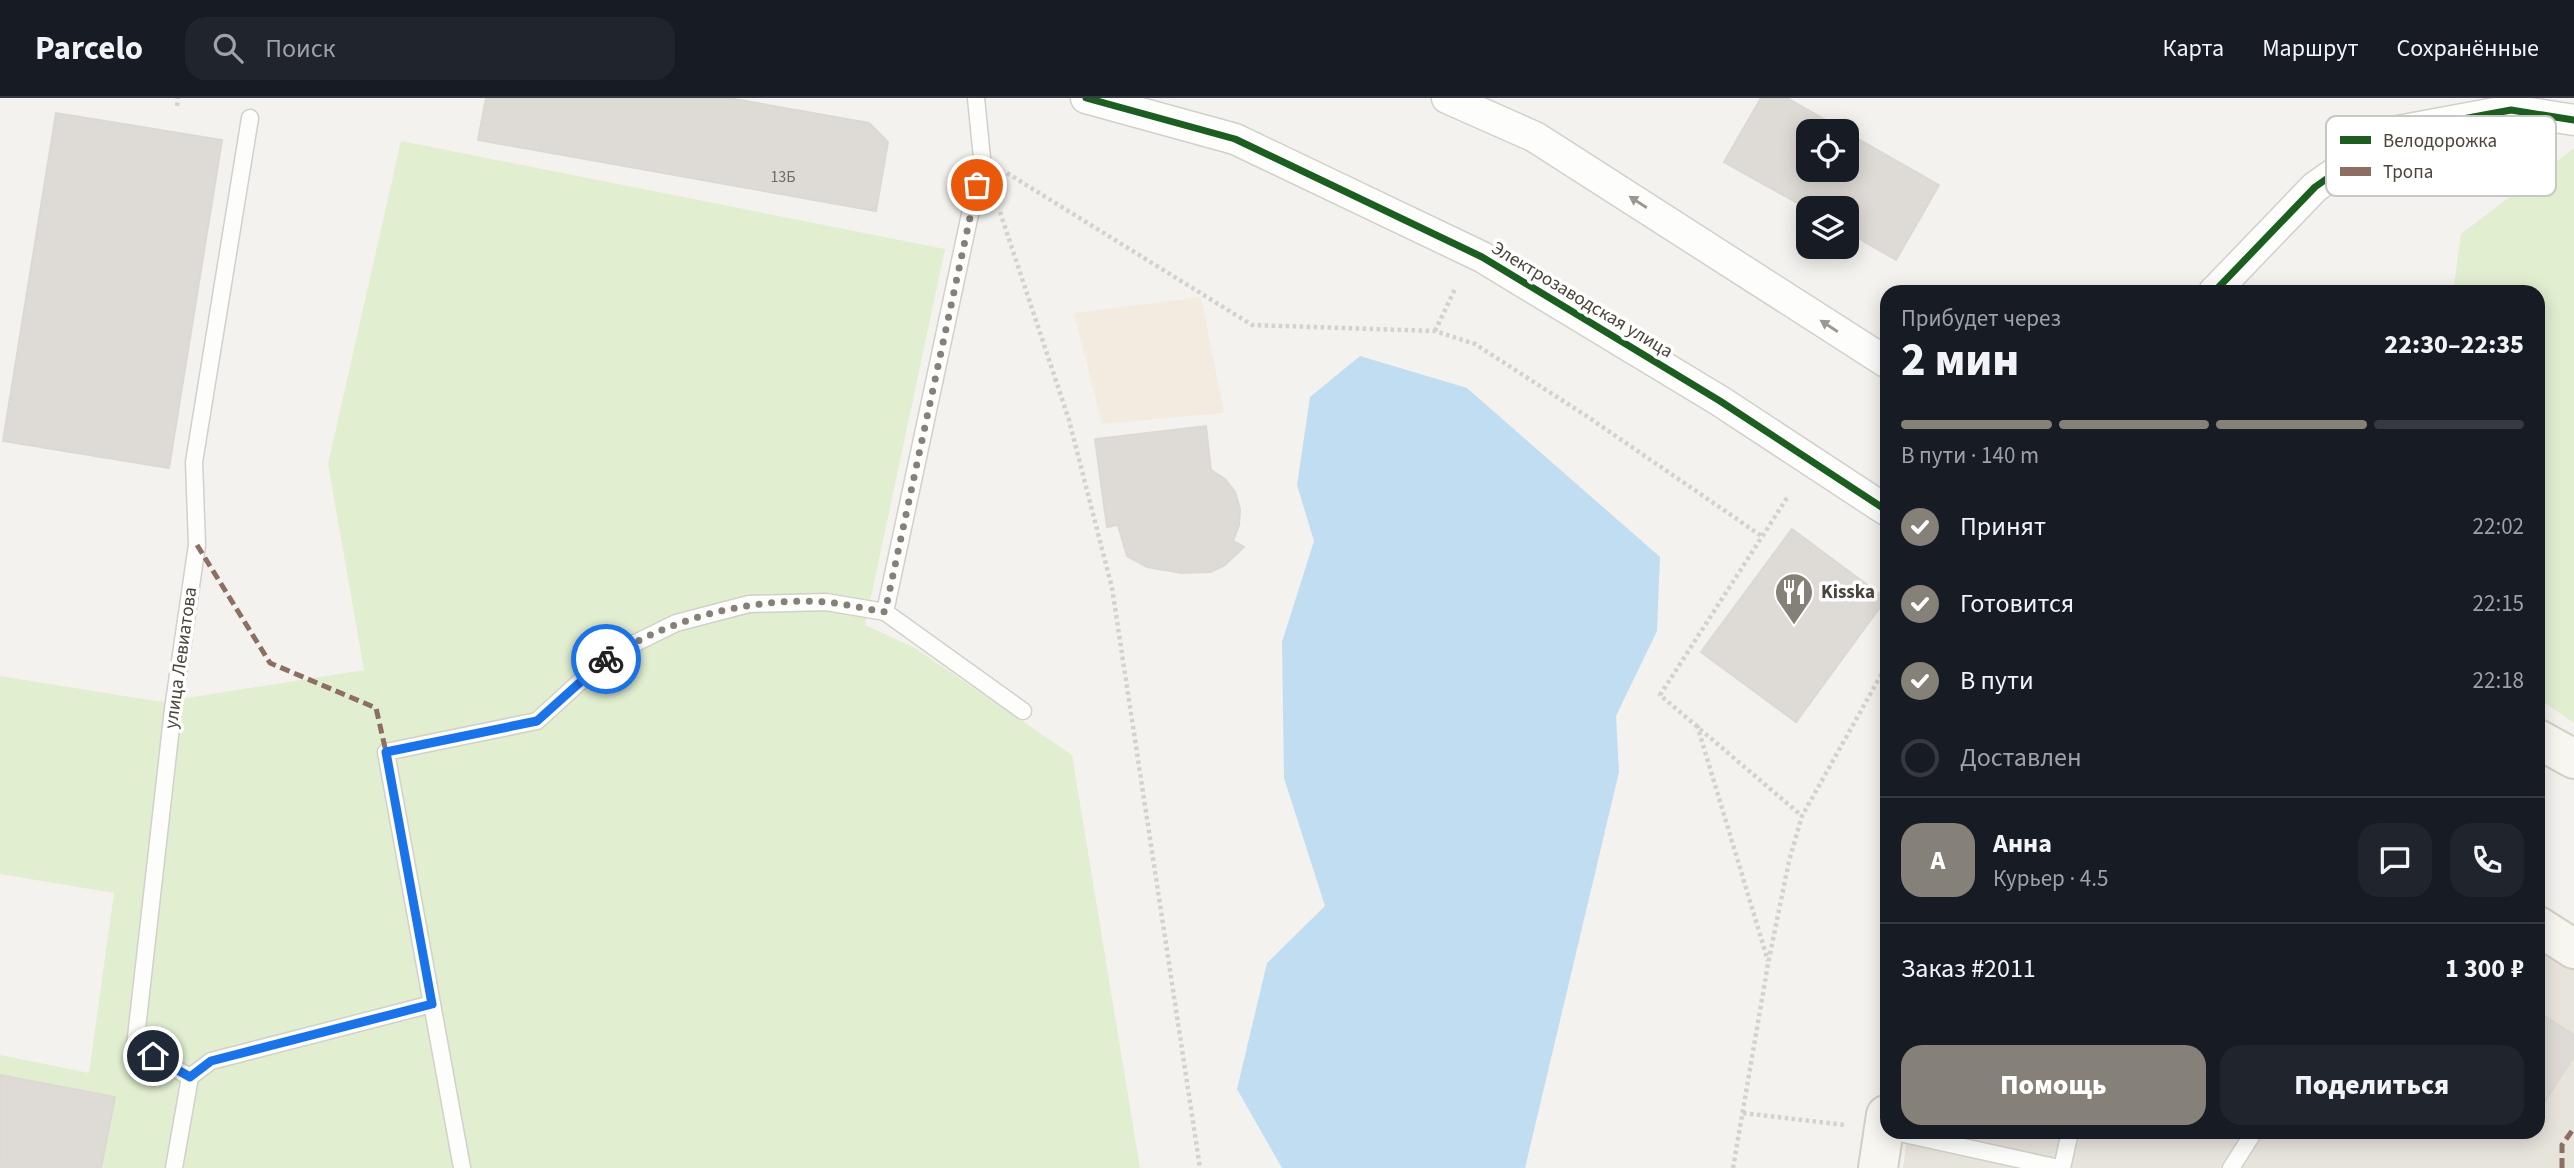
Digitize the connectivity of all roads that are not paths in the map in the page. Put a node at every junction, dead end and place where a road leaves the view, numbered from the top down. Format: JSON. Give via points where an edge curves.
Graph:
{"nodes":[{"id":1,"x":976,"y":98,"type":"edge"},
{"id":2,"x":1086,"y":98,"type":"edge"},
{"id":3,"x":1447,"y":98,"type":"edge"},
{"id":4,"x":2479,"y":116,"type":"edge"},
{"id":5,"x":2549,"y":116,"type":"edge"},
{"id":6,"x":2556,"y":117,"type":"edge"},
{"id":7,"x":250,"y":118,"type":"dead end"},
{"id":8,"x":2574,"y":120,"type":"edge"},
{"id":9,"x":2326,"y":179,"type":"edge"},
{"id":10,"x":2221,"y":285,"type":"edge"},
{"id":11,"x":1880,"y":358,"type":"edge"},
{"id":12,"x":1880,"y":506,"type":"edge"},
{"id":13,"x":885,"y":612,"type":"junction"},
{"id":14,"x":1023,"y":711,"type":"dead end"},
{"id":15,"x":2545,"y":743,"type":"edge"},
{"id":16,"x":2574,"y":759,"type":"edge"},
{"id":17,"x":2545,"y":930,"type":"edge"},
{"id":18,"x":2574,"y":949,"type":"edge"},
{"id":19,"x":432,"y":1004,"type":"junction"},
{"id":20,"x":190,"y":1077,"type":"junction"},
{"id":21,"x":1885,"y":1139,"type":"edge"},
{"id":22,"x":1939,"y":1139,"type":"edge"},
{"id":23,"x":2068,"y":1139,"type":"edge"},
{"id":24,"x":2250,"y":1139,"type":"edge"},
{"id":25,"x":174,"y":1168,"type":"edge"},
{"id":26,"x":462,"y":1168,"type":"edge"},
{"id":27,"x":1878,"y":1168,"type":"edge"},
{"id":28,"x":2061,"y":1168,"type":"edge"},
{"id":29,"x":2231,"y":1168,"type":"edge"}],
"edges":[{"from":1,"to":13,"type":"lane","via":[[982,158]]},
{"from":2,"to":12,"type":"street","name":"Электрозаводская улица","via":[[1235,139],[1482,257],[1720,401]]},
{"from":11,"to":3,"type":"street","one_way":true,"via":[[1535,137]]},
{"from":4,"to":5,"type":"street","via":[[2511,110]]},
{"from":6,"to":8,"type":"street"},
{"from":7,"to":20,"type":"lane","name":"улица Левиатова","via":[[194,462],[197,545],[173,709],[135,1046]]},
{"from":9,"to":10,"type":"street"},
{"from":13,"to":14,"type":"lane"},
{"from":13,"to":19,"type":"lane","via":[[826,602],[749,604],[676,623],[607,657],[537,721],[386,752]]},
{"from":15,"to":16,"type":"main road"},
{"from":17,"to":18,"type":"main road"},
{"from":19,"to":20,"type":"lane","via":[[211,1061]]},
{"from":19,"to":26,"type":"lane"},
{"from":20,"to":25,"type":"lane"},
{"from":21,"to":27,"type":"main road"},
{"from":22,"to":28,"type":"lane"},
{"from":23,"to":28,"type":"lane"},
{"from":24,"to":29,"type":"lane"}]}
